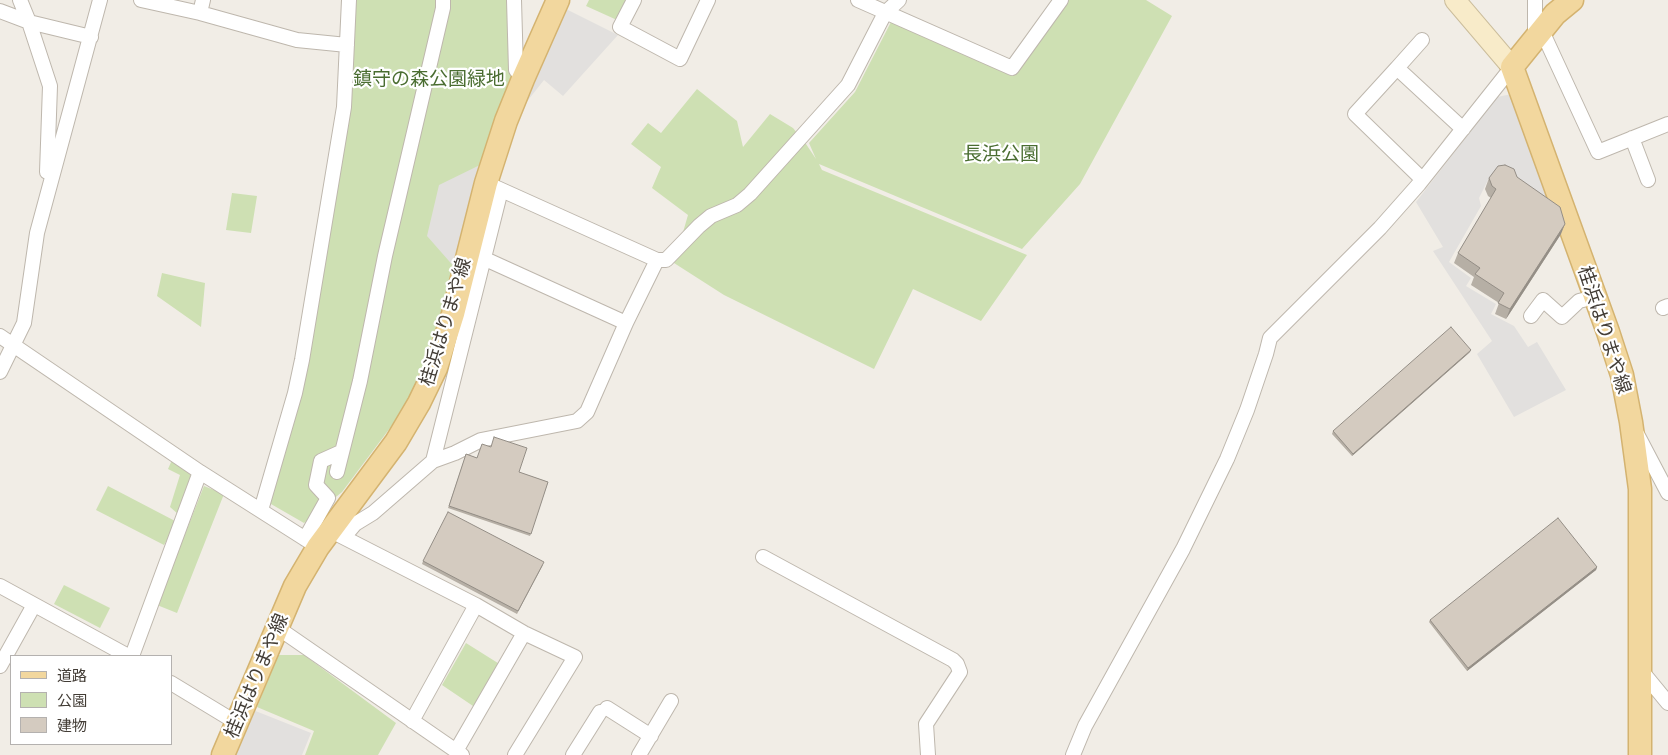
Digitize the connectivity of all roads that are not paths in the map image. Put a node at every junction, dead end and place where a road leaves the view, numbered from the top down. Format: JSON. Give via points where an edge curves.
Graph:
{"nodes":[{"id":1,"x":20,"y":0,"type":"edge"},
{"id":2,"x":100,"y":0,"type":"edge"},
{"id":3,"x":141,"y":0,"type":"edge"},
{"id":4,"x":349,"y":0,"type":"edge"},
{"id":5,"x":443,"y":0,"type":"edge"},
{"id":6,"x":514,"y":0,"type":"edge"},
{"id":7,"x":558,"y":0,"type":"edge"},
{"id":8,"x":634,"y":0,"type":"edge"},
{"id":9,"x":708,"y":0,"type":"edge"},
{"id":10,"x":858,"y":0,"type":"edge"},
{"id":11,"x":899,"y":0,"type":"edge"},
{"id":12,"x":1061,"y":0,"type":"edge"},
{"id":13,"x":1455,"y":0,"type":"edge"},
{"id":14,"x":1535,"y":0,"type":"edge"},
{"id":15,"x":1572,"y":0,"type":"edge"},
{"id":16,"x":201,"y":7,"type":"edge"},
{"id":17,"x":0,"y":12,"type":"edge"},
{"id":18,"x":885,"y":13,"type":"junction"},
{"id":19,"x":29,"y":22,"type":"junction"},
{"id":20,"x":91,"y":36,"type":"junction"},
{"id":21,"x":1538,"y":36,"type":"junction"},
{"id":22,"x":1422,"y":40,"type":"dead end"},
{"id":23,"x":347,"y":44,"type":"junction"},
{"id":24,"x":1512,"y":67,"type":"junction"},
{"id":25,"x":1398,"y":68,"type":"junction"},
{"id":26,"x":522,"y":79,"type":"junction"},
{"id":27,"x":1668,"y":124,"type":"edge"},
{"id":28,"x":1463,"y":129,"type":"junction"},
{"id":29,"x":1632,"y":138,"type":"junction"},
{"id":30,"x":1422,"y":179,"type":"junction"},
{"id":31,"x":1648,"y":180,"type":"dead end"},
{"id":32,"x":494,"y":186,"type":"junction"},
{"id":33,"x":47,"y":194,"type":"junction"},
{"id":34,"x":483,"y":258,"type":"junction"},
{"id":35,"x":657,"y":260,"type":"junction"},
{"id":36,"x":1595,"y":297,"type":"junction"},
{"id":37,"x":1531,"y":316,"type":"dead end"},
{"id":38,"x":626,"y":323,"type":"junction"},
{"id":39,"x":0,"y":336,"type":"edge"},
{"id":40,"x":13,"y":345,"type":"junction"},
{"id":41,"x":0,"y":372,"type":"edge"},
{"id":42,"x":1631,"y":422,"type":"junction"},
{"id":43,"x":342,"y":452,"type":"junction"},
{"id":44,"x":433,"y":461,"type":"junction"},
{"id":45,"x":200,"y":472,"type":"junction"},
{"id":46,"x":336,"y":472,"type":"dead end"},
{"id":47,"x":1668,"y":493,"type":"edge"},
{"id":48,"x":261,"y":510,"type":"junction"},
{"id":49,"x":324,"y":538,"type":"junction"},
{"id":50,"x":763,"y":557,"type":"dead end"},
{"id":51,"x":0,"y":586,"type":"edge"},
{"id":52,"x":34,"y":605,"type":"junction"},
{"id":53,"x":476,"y":605,"type":"junction"},
{"id":54,"x":278,"y":628,"type":"junction"},
{"id":55,"x":524,"y":633,"type":"junction"},
{"id":56,"x":126,"y":655,"type":"edge"},
{"id":57,"x":132,"y":655,"type":"edge"},
{"id":58,"x":0,"y":666,"type":"edge"},
{"id":59,"x":1640,"y":668,"type":"junction"},
{"id":60,"x":172,"y":684,"type":"edge"},
{"id":61,"x":671,"y":701,"type":"dead end"},
{"id":62,"x":1668,"y":703,"type":"edge"},
{"id":63,"x":412,"y":721,"type":"junction"},
{"id":64,"x":237,"y":723,"type":"junction"},
{"id":65,"x":651,"y":736,"type":"junction"},
{"id":66,"x":459,"y":753,"type":"edge"},
{"id":67,"x":223,"y":755,"type":"edge"},
{"id":68,"x":515,"y":755,"type":"edge"},
{"id":69,"x":574,"y":755,"type":"edge"},
{"id":70,"x":639,"y":755,"type":"edge"},
{"id":71,"x":928,"y":755,"type":"edge"},
{"id":72,"x":1073,"y":755,"type":"edge"},
{"id":73,"x":1640,"y":755,"type":"edge"}],
"edges":[{"from":1,"to":19,"type":"street"},
{"from":2,"to":20,"type":"street"},
{"from":3,"to":16,"type":"street"},
{"from":4,"to":23,"type":"street"},
{"from":5,"to":43,"type":"street"},
{"from":6,"to":26,"type":"street","via":[[516,70]]},
{"from":7,"to":26,"type":"main road","name":"桂浜はりまや線"},
{"from":8,"to":9,"type":"street","via":[[620,27],[680,59]]},
{"from":10,"to":18,"type":"street"},
{"from":11,"to":18,"type":"street"},
{"from":12,"to":18,"type":"street","via":[[1012,68]]},
{"from":13,"to":24,"type":"street"},
{"from":14,"to":21,"type":"street"},
{"from":15,"to":21,"type":"main road","via":[[1555,14]]},
{"from":16,"to":23,"type":"street","via":[[297,40]]},
{"from":17,"to":19,"type":"street"},
{"from":18,"to":35,"type":"street","via":[[848,85],[750,194],[711,216],[666,260]]},
{"from":19,"to":20,"type":"street"},
{"from":19,"to":33,"type":"street","via":[[50,86]]},
{"from":20,"to":33,"type":"street"},
{"from":21,"to":24,"type":"main road"},
{"from":21,"to":29,"type":"street","via":[[1598,152]]},
{"from":22,"to":25,"type":"street"},
{"from":23,"to":48,"type":"street","via":[[344,107],[302,360]]},
{"from":24,"to":28,"type":"street"},
{"from":24,"to":36,"type":"main road","name":"桂浜はりまや線"},
{"from":25,"to":28,"type":"street"},
{"from":25,"to":30,"type":"street","via":[[1356,114]]},
{"from":26,"to":32,"type":"main road","name":"桂浜はりまや線","via":[[506,121]]},
{"from":27,"to":29,"type":"street"},
{"from":28,"to":30,"type":"street"},
{"from":29,"to":31,"type":"street"},
{"from":30,"to":72,"type":"street","via":[[1380,228],[1270,338],[1227,459],[1183,550],[1085,726]]},
{"from":32,"to":34,"type":"street"},
{"from":32,"to":35,"type":"street"},
{"from":32,"to":49,"type":"main road","name":"桂浜はりまや線","via":[[436,368],[419,404],[396,442]]},
{"from":33,"to":40,"type":"street","via":[[37,233],[24,323]]},
{"from":34,"to":38,"type":"street"},
{"from":34,"to":44,"type":"street"},
{"from":35,"to":38,"type":"street"},
{"from":36,"to":37,"type":"street","via":[[1580,301],[1562,316],[1543,300]]},
{"from":36,"to":42,"type":"main road","name":"桂浜はりまや線","via":[[1622,375]]},
{"from":38,"to":44,"type":"street","via":[[586,412],[577,422],[481,440]]},
{"from":39,"to":40,"type":"street"},
{"from":40,"to":41,"type":"street"},
{"from":40,"to":45,"type":"street"},
{"from":42,"to":47,"type":"street"},
{"from":42,"to":59,"type":"main road","name":"桂浜はりまや線","via":[[1640,489]]},
{"from":43,"to":46,"type":"street"},
{"from":43,"to":49,"type":"street","via":[[322,461],[316,485],[328,498]]},
{"from":44,"to":49,"type":"street","via":[[373,513]]},
{"from":45,"to":48,"type":"street"},
{"from":45,"to":57,"type":"street"},
{"from":48,"to":49,"type":"street"},
{"from":49,"to":53,"type":"street"},
{"from":49,"to":54,"type":"main road","name":"桂浜はりまや線","via":[[295,586]]},
{"from":50,"to":71,"type":"street","via":[[953,660],[960,672],[926,724]]},
{"from":51,"to":52,"type":"street"},
{"from":52,"to":56,"type":"street"},
{"from":52,"to":58,"type":"street"},
{"from":53,"to":55,"type":"street"},
{"from":53,"to":63,"type":"street"},
{"from":54,"to":63,"type":"street"},
{"from":54,"to":64,"type":"main road","name":"桂浜はりまや線"},
{"from":55,"to":66,"type":"street"},
{"from":55,"to":68,"type":"street","via":[[575,657]]},
{"from":59,"to":62,"type":"street"},
{"from":59,"to":73,"type":"main road","name":"桂浜はりまや線"},
{"from":60,"to":64,"type":"street"},
{"from":61,"to":65,"type":"street"},
{"from":63,"to":66,"type":"street"},
{"from":64,"to":67,"type":"main road","name":"桂浜はりまや線"},
{"from":65,"to":69,"type":"street","via":[[604,710]]},
{"from":65,"to":70,"type":"street"}]}
